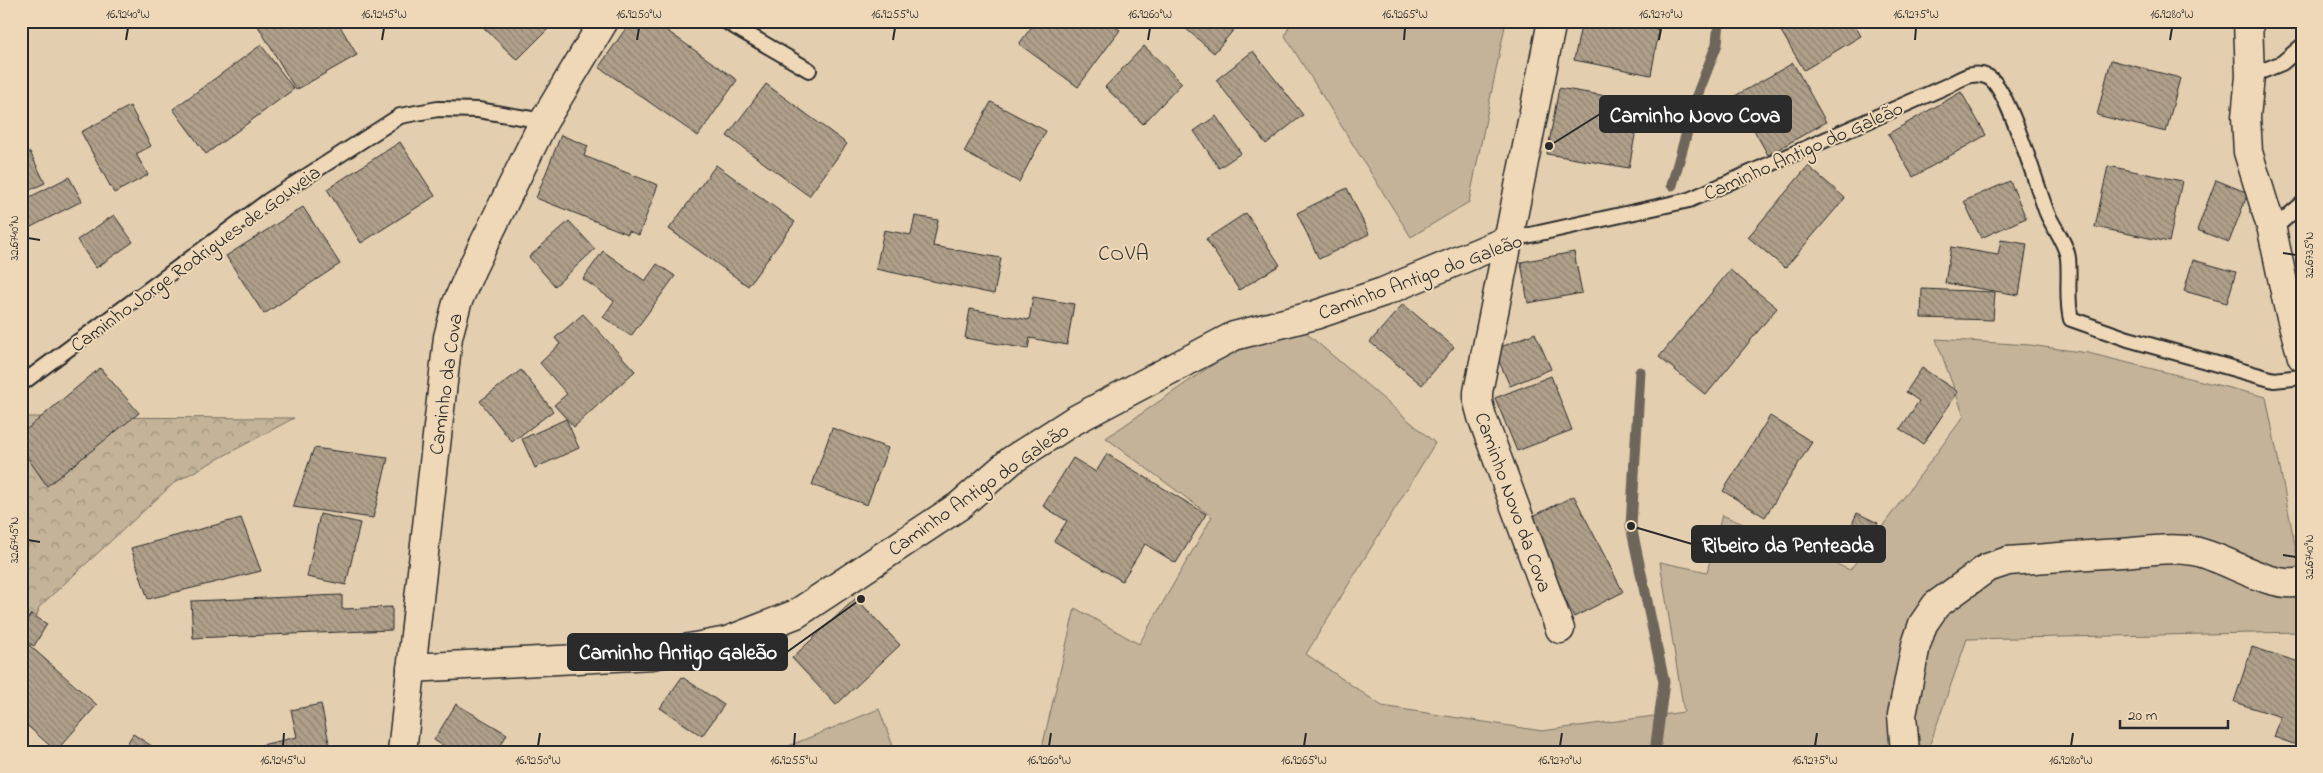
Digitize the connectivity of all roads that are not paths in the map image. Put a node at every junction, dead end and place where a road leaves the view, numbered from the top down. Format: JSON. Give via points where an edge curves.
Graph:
{"nodes":[{"id":1,"x":604,"y":21,"type":"edge"},
{"id":2,"x":725,"y":21,"type":"edge"},
{"id":3,"x":1552,"y":21,"type":"edge"},
{"id":4,"x":2248,"y":21,"type":"edge"},
{"id":5,"x":2302,"y":46,"type":"edge"},
{"id":6,"x":809,"y":70,"type":"dead end"},
{"id":7,"x":2250,"y":76,"type":"junction"},
{"id":8,"x":544,"y":121,"type":"junction"},
{"id":9,"x":2302,"y":204,"type":"edge"},
{"id":10,"x":2272,"y":230,"type":"junction"},
{"id":11,"x":1508,"y":240,"type":"junction"},
{"id":12,"x":2302,"y":357,"type":"edge"},
{"id":13,"x":2302,"y":377,"type":"edge"},
{"id":14,"x":21,"y":384,"type":"edge"},
{"id":15,"x":2302,"y":582,"type":"edge"},
{"id":16,"x":1560,"y":629,"type":"dead end"},
{"id":17,"x":411,"y":668,"type":"junction"},
{"id":18,"x":402,"y":752,"type":"edge"},
{"id":19,"x":1905,"y":752,"type":"edge"}],
"edges":[{"from":1,"to":8,"type":"street","name":"Caminho da Cova"},
{"from":2,"to":6,"type":"lane"},
{"from":3,"to":11,"type":"street","name":"Caminho Novo da Cova"},
{"from":4,"to":7,"type":"street"},
{"from":5,"to":7,"type":"lane","via":[[2282,63]]},
{"from":7,"to":10,"type":"street","via":[[2246,117],[2248,152]]},
{"from":8,"to":14,"type":"lane","name":"Caminho Jorge Rodrigues de Gouveia","via":[[478,110],[438,109],[400,116],[268,200]]},
{"from":8,"to":17,"type":"street","name":"Caminho da Cova","via":[[468,277],[448,337]]},
{"from":9,"to":10,"type":"lane"},
{"from":10,"to":12,"type":"street"},
{"from":11,"to":13,"type":"lane","name":"Caminho Antigo do Galeão","via":[[1689,200],[1969,74],[1988,77],[1996,84],[2014,120],[2068,257],[2068,308],[2072,319],[2128,339],[2274,380]]},
{"from":11,"to":16,"type":"street","name":"Caminho Novo da Cova","via":[[1478,402]]},
{"from":11,"to":17,"type":"street","name":"Caminho Antigo do Galeão","via":[[1383,292],[1316,315],[1234,336],[1073,421],[1012,460],[959,506],[796,614],[727,641],[652,655]]},
{"from":15,"to":19,"type":"street","via":[[2293,584],[2267,578],[2193,551],[2165,549],[2008,561],[1987,568],[1936,605],[1923,624],[1902,715]]},
{"from":17,"to":18,"type":"street","name":"Caminho da Cova"}]}
